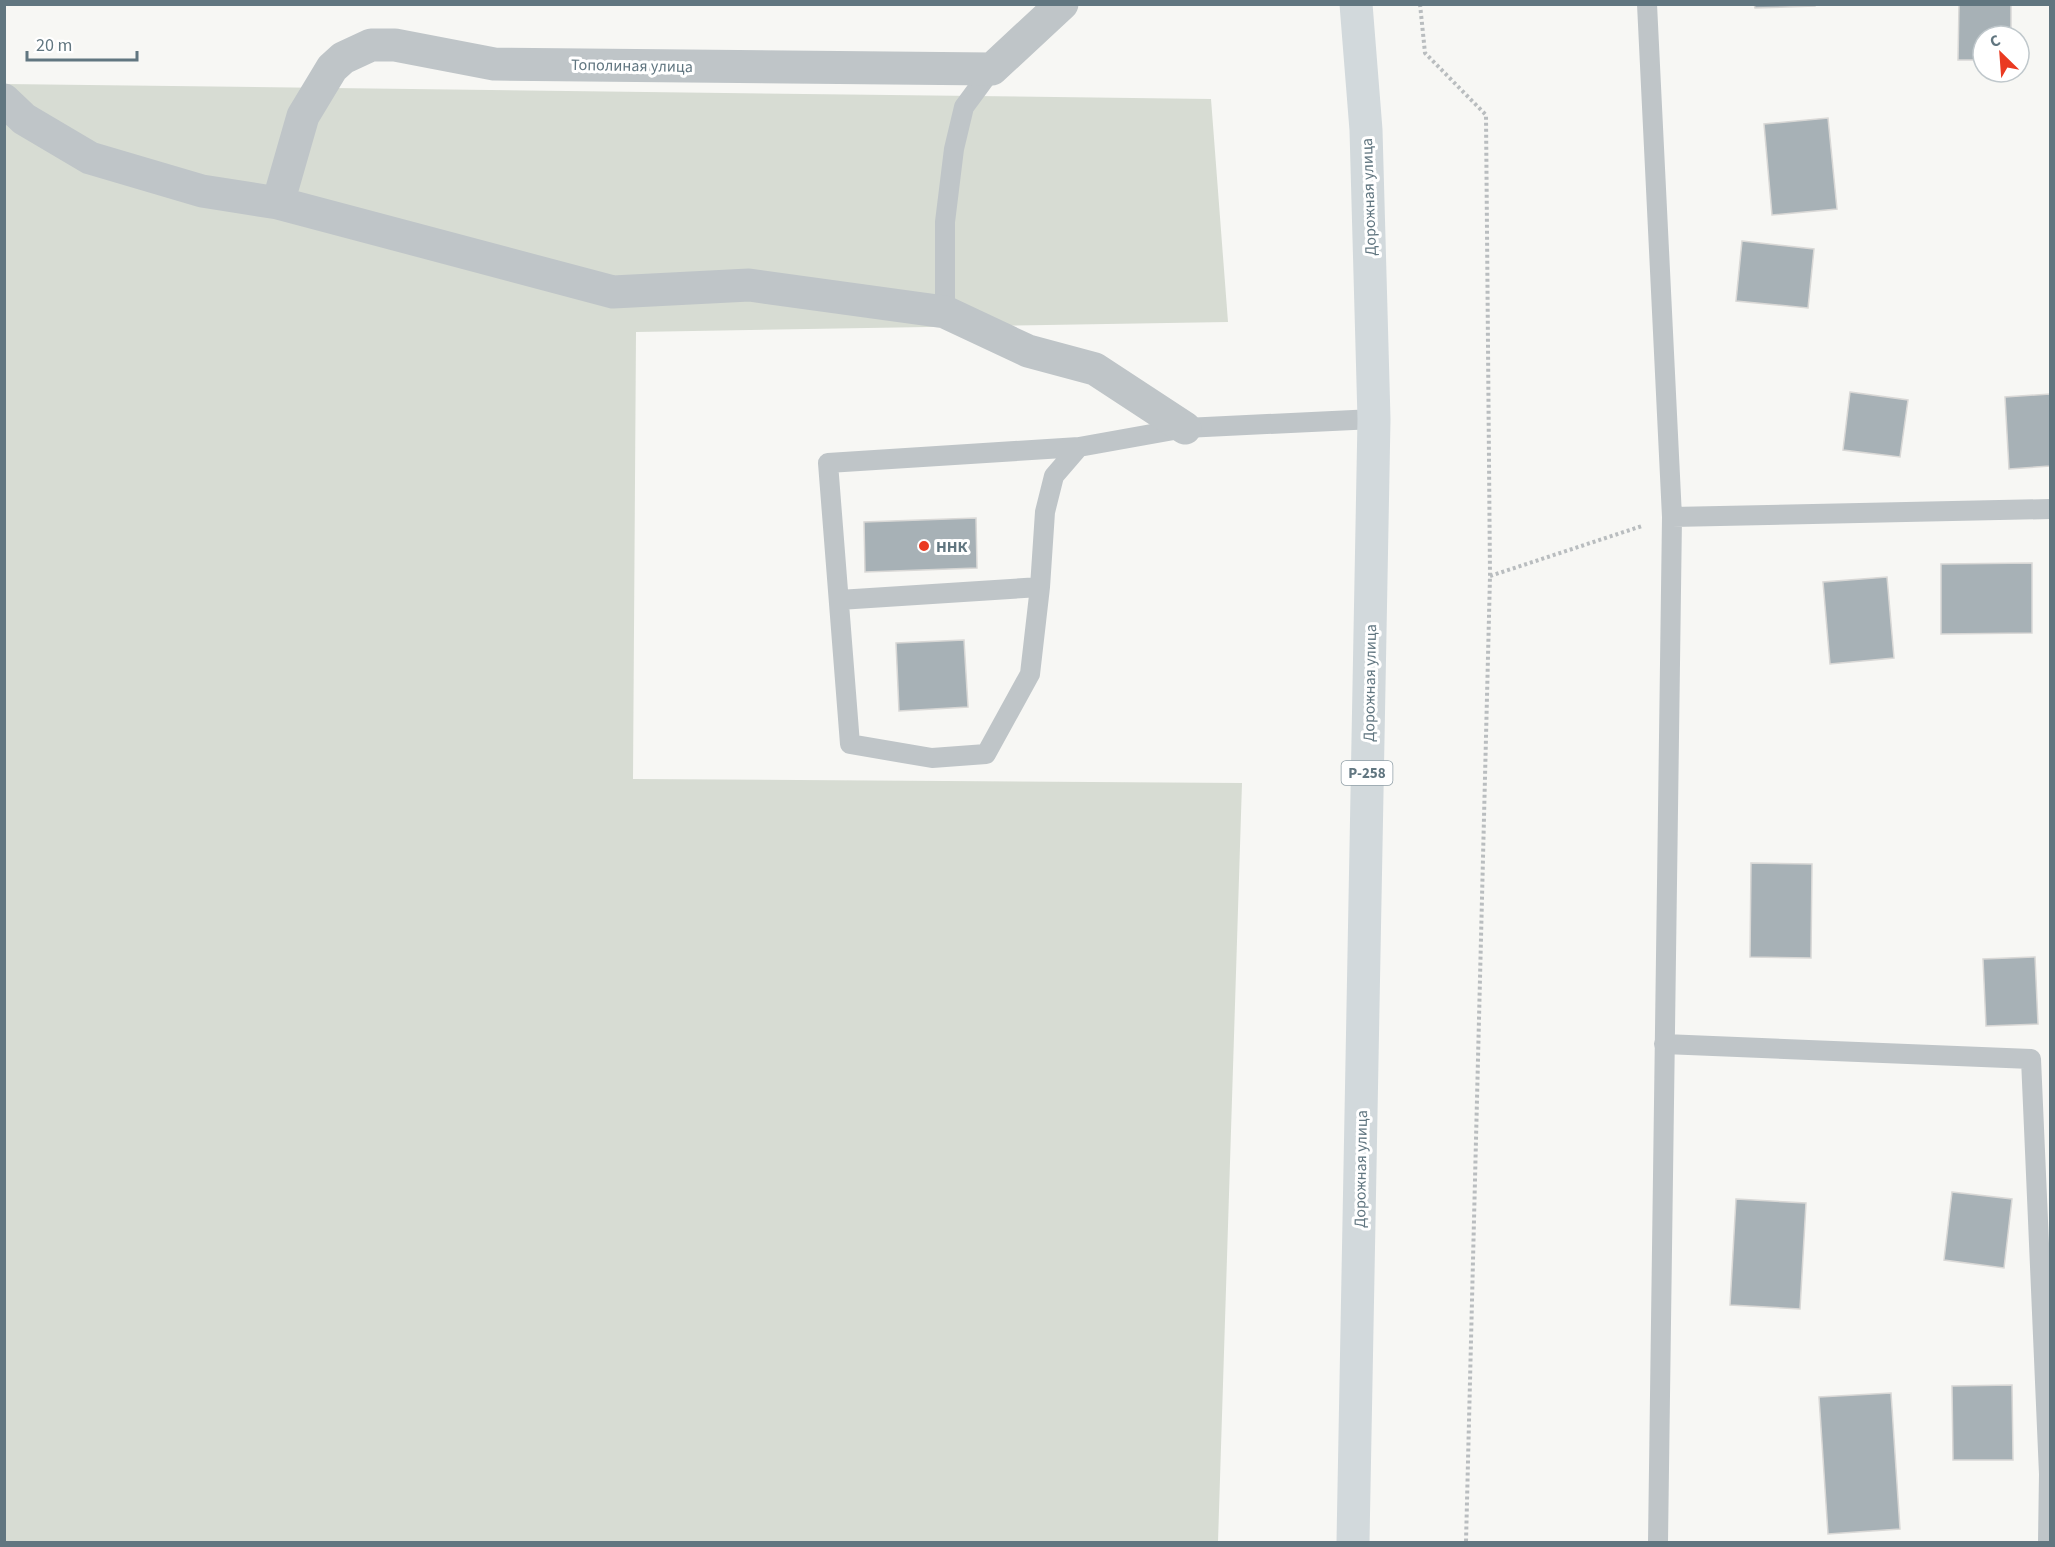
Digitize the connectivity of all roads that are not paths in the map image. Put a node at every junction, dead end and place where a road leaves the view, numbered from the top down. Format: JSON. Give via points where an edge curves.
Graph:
{"nodes":[{"id":1,"x":1062,"y":4,"type":"edge"},
{"id":2,"x":1356,"y":4,"type":"edge"},
{"id":3,"x":1647,"y":4,"type":"edge"},
{"id":4,"x":992,"y":69,"type":"junction"},
{"id":5,"x":4,"y":100,"type":"edge"},
{"id":6,"x":278,"y":203,"type":"junction"},
{"id":7,"x":945,"y":312,"type":"junction"},
{"id":8,"x":1374,"y":419,"type":"junction"},
{"id":9,"x":1185,"y":428,"type":"junction"},
{"id":10,"x":1079,"y":447,"type":"junction"},
{"id":11,"x":2050,"y":509,"type":"edge"},
{"id":12,"x":1672,"y":517,"type":"junction"},
{"id":13,"x":1040,"y":587,"type":"junction"},
{"id":14,"x":838,"y":600,"type":"junction"},
{"id":15,"x":1664,"y":1044,"type":"junction"},
{"id":16,"x":1353,"y":1542,"type":"edge"},
{"id":17,"x":1658,"y":1542,"type":"edge"},
{"id":18,"x":2048,"y":1542,"type":"edge"}],
"edges":[{"from":1,"to":4,"type":"street"},
{"from":2,"to":8,"type":"highway","name":"Дорожная улица","number":"Р-258","via":[[1366,130]]},
{"from":3,"to":12,"type":"lane"},
{"from":4,"to":6,"type":"street","name":"Тополиная улица","via":[[494,64],[394,45],[371,45],[332,68],[303,116]]},
{"from":4,"to":7,"type":"lane","via":[[964,106],[954,149],[945,222]]},
{"from":5,"to":6,"type":"street","via":[[24,119],[90,158],[202,191]]},
{"from":6,"to":7,"type":"street","via":[[613,292],[749,285]]},
{"from":7,"to":9,"type":"street","via":[[1028,351],[1095,369]]},
{"from":8,"to":9,"type":"lane"},
{"from":8,"to":16,"type":"highway","name":"Дорожная улица","number":"Р-258"},
{"from":9,"to":10,"type":"lane"},
{"from":10,"to":13,"type":"lane","via":[[1054,476],[1045,512]]},
{"from":10,"to":14,"type":"lane","via":[[828,463]]},
{"from":11,"to":12,"type":"lane"},
{"from":12,"to":15,"type":"lane"},
{"from":13,"to":14,"type":"lane"},
{"from":13,"to":14,"type":"lane","via":[[1030,674],[986,754],[932,758],[850,744]]},
{"from":15,"to":17,"type":"lane"},
{"from":15,"to":18,"type":"lane","via":[[2031,1059],[2049,1474]]}]}
